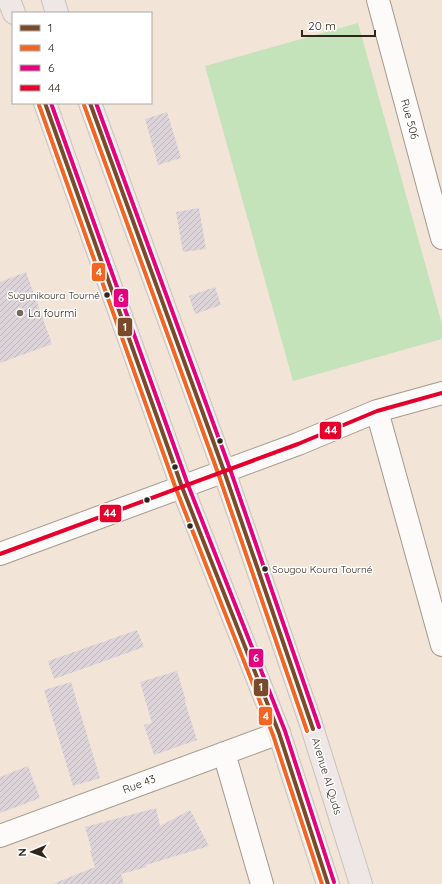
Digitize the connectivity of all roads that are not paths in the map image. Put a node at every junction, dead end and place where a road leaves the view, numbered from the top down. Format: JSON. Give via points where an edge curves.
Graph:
{"nodes":[{"id":1,"x":9,"y":0,"type":"edge"},
{"id":2,"x":53,"y":0,"type":"edge"},
{"id":3,"x":378,"y":0,"type":"edge"},
{"id":4,"x":14,"y":12,"type":"edge"},
{"id":5,"x":57,"y":12,"type":"edge"},
{"id":6,"x":45,"y":104,"type":"edge"},
{"id":7,"x":90,"y":104,"type":"edge"},
{"id":8,"x":442,"y":238,"type":"edge"},
{"id":9,"x":442,"y":394,"type":"edge"},
{"id":10,"x":377,"y":411,"type":"junction"},
{"id":11,"x":224,"y":471,"type":"junction"},
{"id":12,"x":182,"y":487,"type":"junction"},
{"id":13,"x":0,"y":554,"type":"edge"},
{"id":14,"x":442,"y":645,"type":"edge"},
{"id":15,"x":279,"y":733,"type":"junction"},
{"id":16,"x":224,"y":754,"type":"junction"},
{"id":17,"x":0,"y":836,"type":"edge"},
{"id":18,"x":262,"y":884,"type":"edge"},
{"id":19,"x":328,"y":884,"type":"edge"},
{"id":20,"x":361,"y":884,"type":"edge"}],
"edges":[{"from":1,"to":4,"type":"main road"},
{"from":2,"to":5,"type":"main road"},
{"from":3,"to":8,"type":"street","name":"Rue 506"},
{"from":6,"to":12,"type":"main road"},
{"from":7,"to":11,"type":"main road","name":"Avenue Al Quds"},
{"from":9,"to":10,"type":"street"},
{"from":10,"to":11,"type":"street"},
{"from":10,"to":14,"type":"street"},
{"from":11,"to":12,"type":"street"},
{"from":11,"to":20,"type":"main road","name":"Avenue Al Quds","via":[[311,724]]},
{"from":12,"to":13,"type":"street"},
{"from":12,"to":15,"type":"main road"},
{"from":15,"to":16,"type":"street","name":"Rue 43"},
{"from":15,"to":19,"type":"main road"},
{"from":16,"to":17,"type":"street","name":"Rue 43"},
{"from":16,"to":18,"type":"street"}]}
